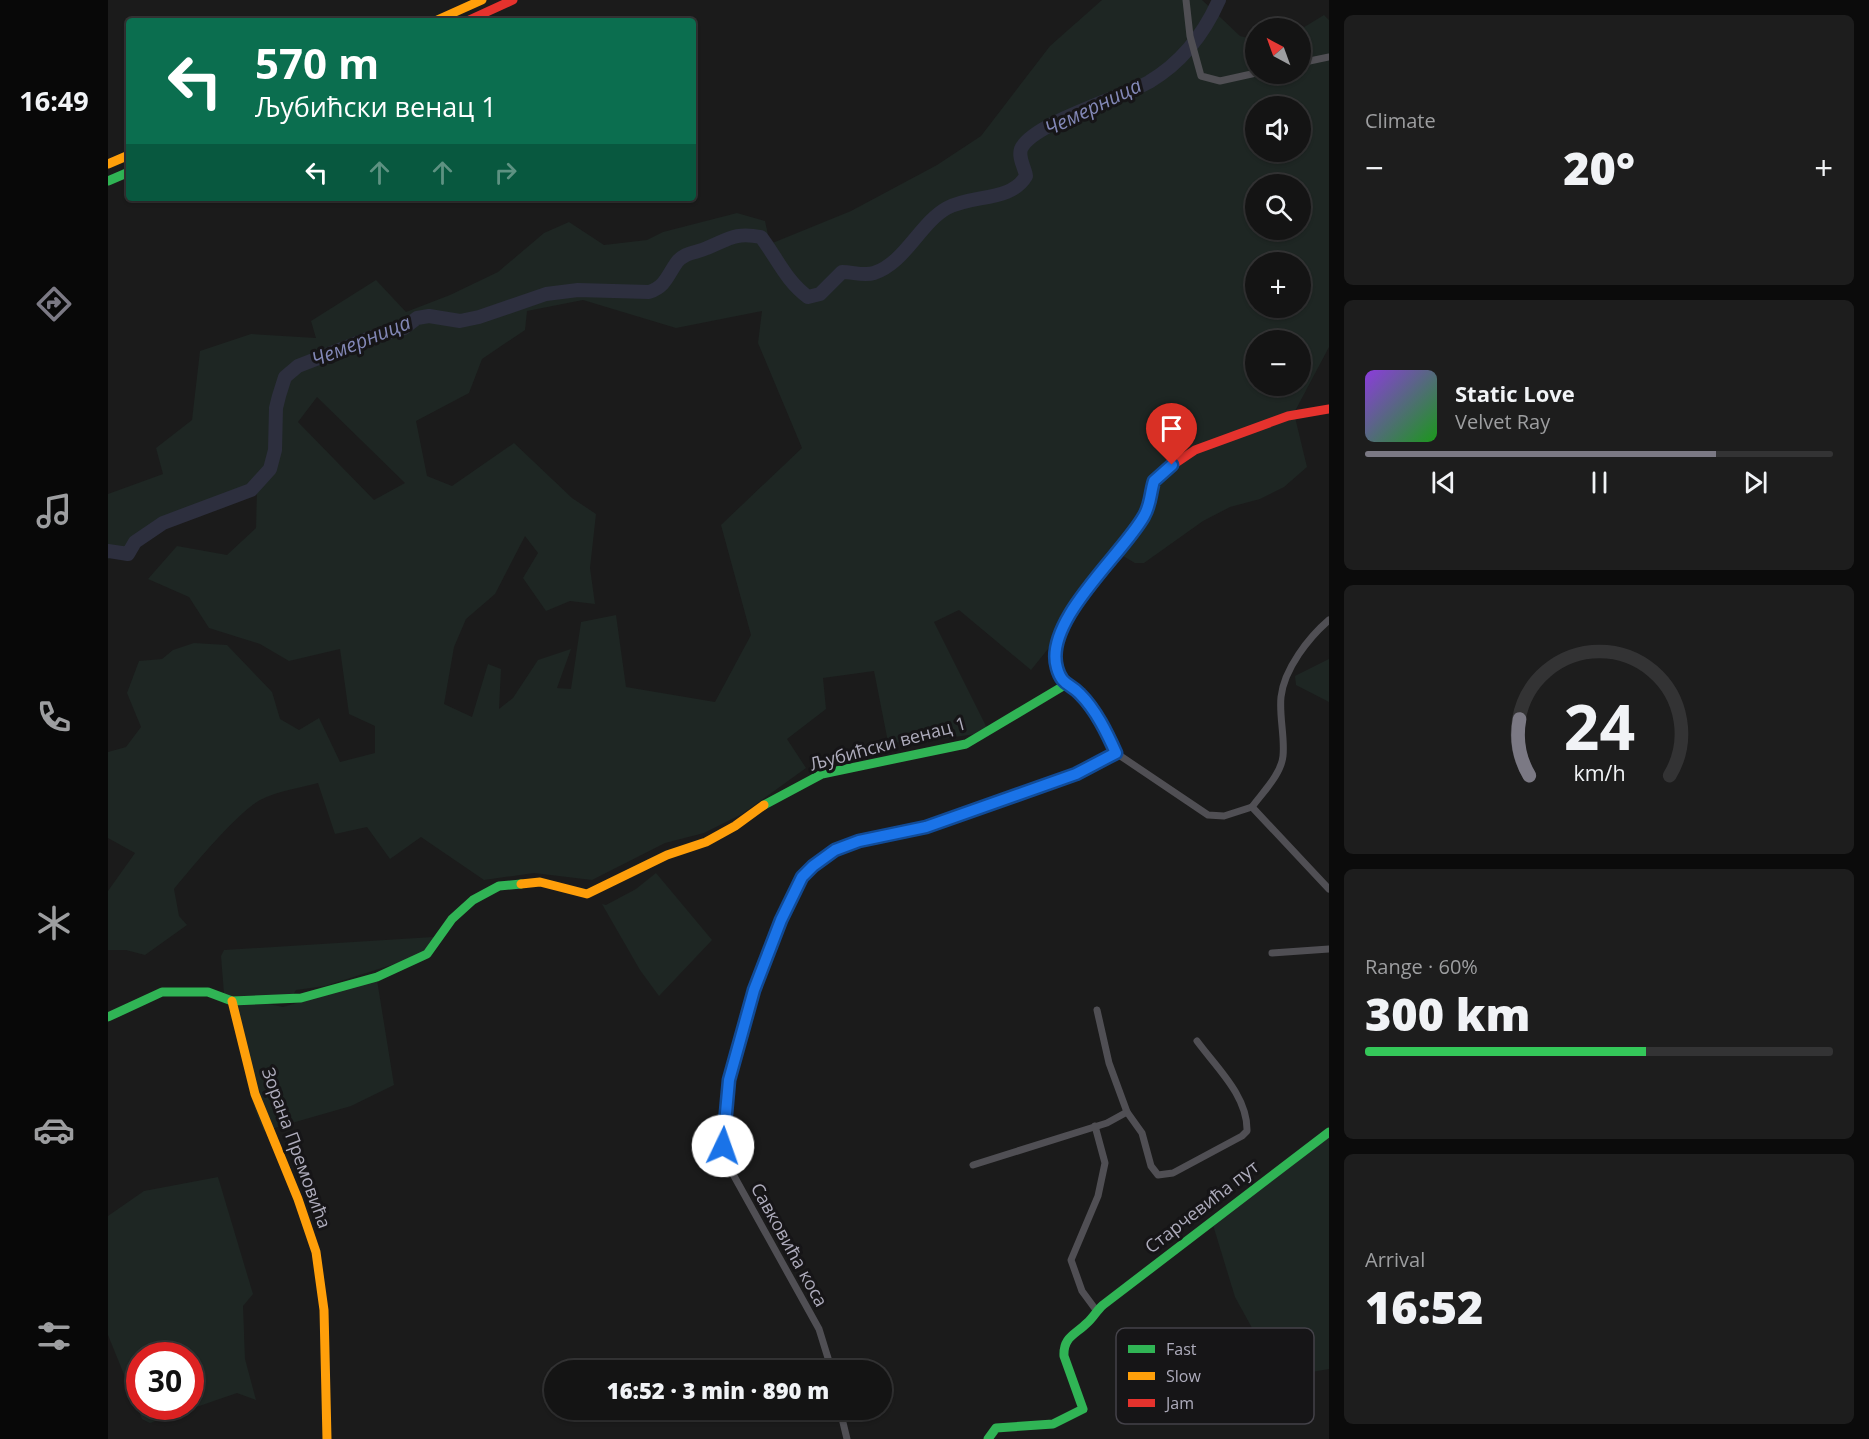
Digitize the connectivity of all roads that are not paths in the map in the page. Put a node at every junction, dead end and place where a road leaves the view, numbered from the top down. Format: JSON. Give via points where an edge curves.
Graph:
{"nodes":[{"id":1,"x":482,"y":0,"type":"edge"},
{"id":2,"x":513,"y":0,"type":"edge"},
{"id":3,"x":1186,"y":0,"type":"edge"},
{"id":4,"x":442,"y":18,"type":"edge"},
{"id":5,"x":474,"y":18,"type":"edge"},
{"id":6,"x":1329,"y":57,"type":"edge"},
{"id":7,"x":1311,"y":61,"type":"edge"},
{"id":8,"x":1245,"y":75,"type":"edge"},
{"id":9,"x":126,"y":156,"type":"edge"},
{"id":10,"x":108,"y":164,"type":"edge"},
{"id":11,"x":126,"y":173,"type":"edge"},
{"id":12,"x":108,"y":181,"type":"edge"},
{"id":13,"x":1329,"y":409,"type":"edge"},
{"id":14,"x":1329,"y":620,"type":"edge"},
{"id":15,"x":1065,"y":685,"type":"junction"},
{"id":16,"x":1116,"y":753,"type":"junction"},
{"id":17,"x":1252,"y":807,"type":"junction"},
{"id":18,"x":1329,"y":890,"type":"edge"},
{"id":19,"x":1329,"y":949,"type":"edge"},
{"id":20,"x":1272,"y":953,"type":"dead end"},
{"id":21,"x":232,"y":1001,"type":"junction"},
{"id":22,"x":1097,"y":1010,"type":"dead end"},
{"id":23,"x":108,"y":1017,"type":"edge"},
{"id":24,"x":1197,"y":1041,"type":"dead end"},
{"id":25,"x":1127,"y":1112,"type":"junction"},
{"id":26,"x":1095,"y":1126,"type":"junction"},
{"id":27,"x":1329,"y":1132,"type":"edge"},
{"id":28,"x":973,"y":1165,"type":"dead end"},
{"id":29,"x":1096,"y":1310,"type":"junction"},
{"id":30,"x":829,"y":1360,"type":"edge"},
{"id":31,"x":842,"y":1420,"type":"edge"},
{"id":32,"x":327,"y":1439,"type":"edge"},
{"id":33,"x":847,"y":1439,"type":"edge"},
{"id":34,"x":988,"y":1439,"type":"edge"}],
"edges":[{"from":1,"to":4,"type":"main road"},
{"from":2,"to":5,"type":"main road"},
{"from":3,"to":8,"type":"street","via":[[1190,36],[1201,76],[1220,81]]},
{"from":6,"to":7,"type":"street"},
{"from":9,"to":10,"type":"main road"},
{"from":11,"to":12,"type":"main road"},
{"from":13,"to":15,"type":"main road","via":[[1288,416],[1195,450],[1158,475],[1143,518],[1090,585],[1056,643],[1056,666]]},
{"from":14,"to":17,"type":"street","via":[[1308,643],[1284,685],[1283,758]]},
{"from":15,"to":16,"type":"street","via":[[1080,693]]},
{"from":15,"to":21,"type":"main road","name":"Љубићски венац 1","via":[[966,744],[822,774],[758,808],[706,842],[668,855],[587,894],[540,882],[499,886],[473,900],[452,919],[427,954],[377,977],[301,998]]},
{"from":16,"to":17,"type":"street","via":[[1208,815],[1224,816]]},
{"from":16,"to":30,"type":"street","name":"Савковића коса","via":[[1076,774],[926,827],[835,850],[802,877],[781,920],[754,990],[729,1080],[724,1158],[819,1329]]},
{"from":17,"to":18,"type":"street"},
{"from":19,"to":20,"type":"street"},
{"from":21,"to":23,"type":"main road","via":[[208,992],[162,992]]},
{"from":21,"to":32,"type":"main road","name":"Зорана Премовића","via":[[255,1094],[316,1252],[324,1310]]},
{"from":22,"to":25,"type":"street","name":"Старчевића пут","via":[[1109,1063]]},
{"from":24,"to":25,"type":"street","name":"Старчевића пут","via":[[1246,1111],[1247,1131],[1173,1173],[1158,1175],[1150,1166],[1142,1133]]},
{"from":25,"to":26,"type":"street"},
{"from":26,"to":28,"type":"street"},
{"from":26,"to":29,"type":"street","via":[[1104,1163],[1098,1196],[1071,1260],[1082,1292]]},
{"from":27,"to":29,"type":"main road","name":"Старчевића пут"},
{"from":29,"to":34,"type":"main road","name":"Старчевића пут","via":[[1063,1347],[1083,1409],[1065,1421],[996,1428]]},
{"from":31,"to":33,"type":"street"}]}
